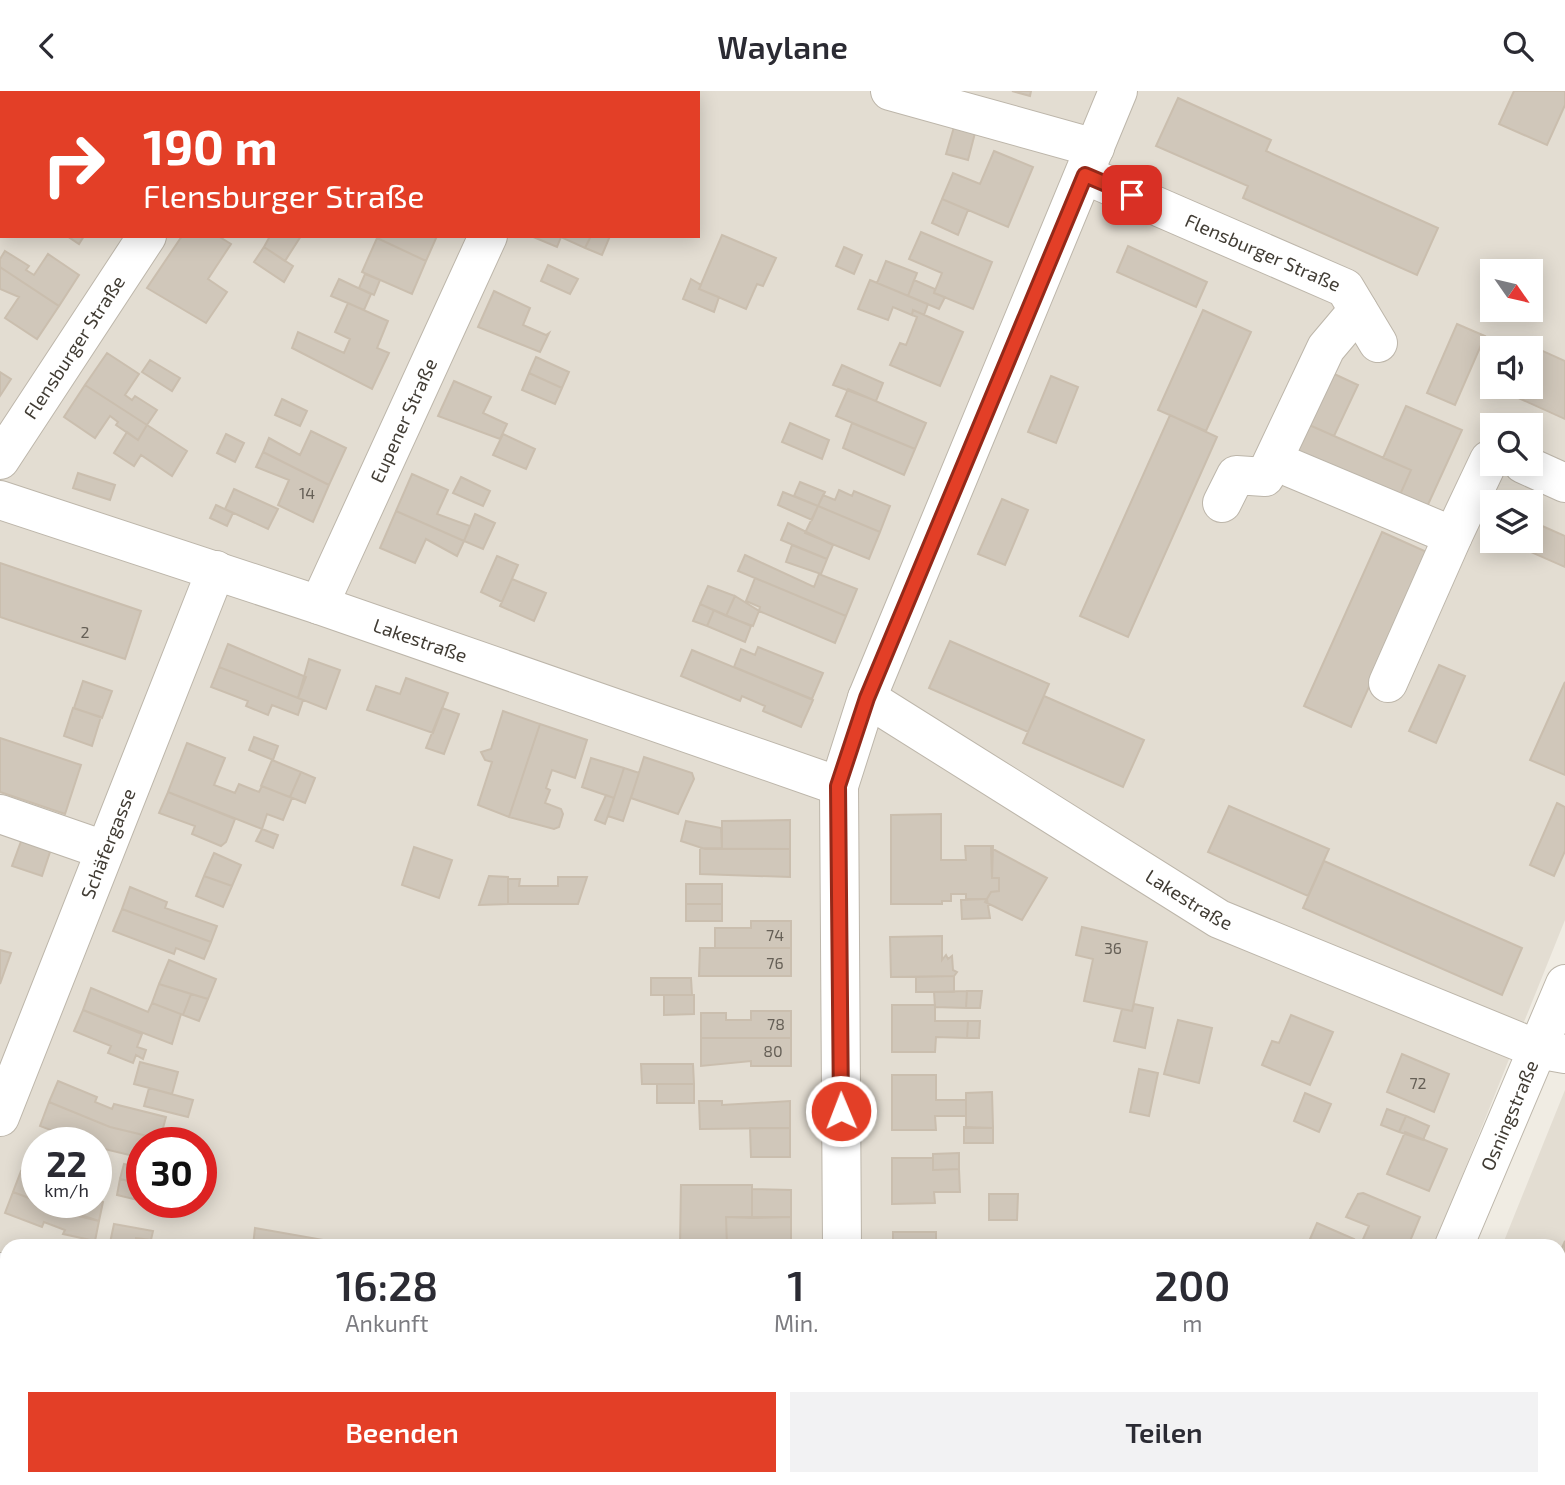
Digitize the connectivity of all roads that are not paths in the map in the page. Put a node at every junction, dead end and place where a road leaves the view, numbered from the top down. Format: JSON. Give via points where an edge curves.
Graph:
{"nodes":[{"id":1,"x":890,"y":91,"type":"edge"},
{"id":2,"x":1118,"y":91,"type":"edge"},
{"id":3,"x":1090,"y":162,"type":"junction"},
{"id":4,"x":146,"y":238,"type":"edge"},
{"id":5,"x":487,"y":238,"type":"edge"},
{"id":6,"x":1358,"y":310,"type":"junction"},
{"id":7,"x":1378,"y":343,"type":"dead end"},
{"id":8,"x":0,"y":460,"type":"edge"},
{"id":9,"x":1291,"y":468,"type":"dead end"},
{"id":10,"x":1543,"y":473,"type":"edge"},
{"id":11,"x":1481,"y":476,"type":"edge"},
{"id":12,"x":1565,"y":483,"type":"edge"},
{"id":13,"x":0,"y":500,"type":"edge"},
{"id":14,"x":1222,"y":503,"type":"dead end"},
{"id":15,"x":1453,"y":536,"type":"junction"},
{"id":16,"x":216,"y":570,"type":"junction"},
{"id":17,"x":319,"y":605,"type":"junction"},
{"id":18,"x":1388,"y":683,"type":"dead end"},
{"id":19,"x":867,"y":698,"type":"junction"},
{"id":20,"x":838,"y":786,"type":"junction"},
{"id":21,"x":0,"y":814,"type":"edge"},
{"id":22,"x":104,"y":850,"type":"junction"},
{"id":23,"x":1565,"y":984,"type":"edge"},
{"id":24,"x":13,"y":1044,"type":"edge"},
{"id":25,"x":1551,"y":1051,"type":"edge"},
{"id":26,"x":0,"y":1117,"type":"edge"},
{"id":27,"x":842,"y":1239,"type":"edge"},
{"id":28,"x":1457,"y":1239,"type":"edge"}],
"edges":[{"from":1,"to":3,"type":"street","name":"Flensburger Straße"},
{"from":2,"to":3,"type":"street"},
{"from":3,"to":6,"type":"street","name":"Flensburger Straße","via":[[1345,288]]},
{"from":3,"to":19,"type":"street"},
{"from":4,"to":8,"type":"street","name":"Flensburger Straße"},
{"from":5,"to":17,"type":"street","name":"Eupener Straße"},
{"from":6,"to":7,"type":"street","name":"Flensburger Straße"},
{"from":6,"to":14,"type":"street","via":[[1326,348],[1265,477],[1236,475]]},
{"from":9,"to":15,"type":"street"},
{"from":10,"to":12,"type":"street"},
{"from":11,"to":15,"type":"street"},
{"from":13,"to":16,"type":"street","name":"Lakestraße"},
{"from":15,"to":18,"type":"street"},
{"from":16,"to":17,"type":"street","name":"Lakestraße"},
{"from":16,"to":22,"type":"street","name":"Schäfergasse"},
{"from":17,"to":20,"type":"street","name":"Lakestraße"},
{"from":19,"to":20,"type":"street"},
{"from":19,"to":25,"type":"street","name":"Lakestraße","via":[[1219,919]]},
{"from":20,"to":27,"type":"street"},
{"from":21,"to":22,"type":"street"},
{"from":22,"to":24,"type":"street","name":"Schäfergasse"},
{"from":23,"to":25,"type":"street","name":"Osningstraße"},
{"from":24,"to":26,"type":"street","name":"Schäfergasse"},
{"from":25,"to":28,"type":"street","name":"Osningstraße"}]}
